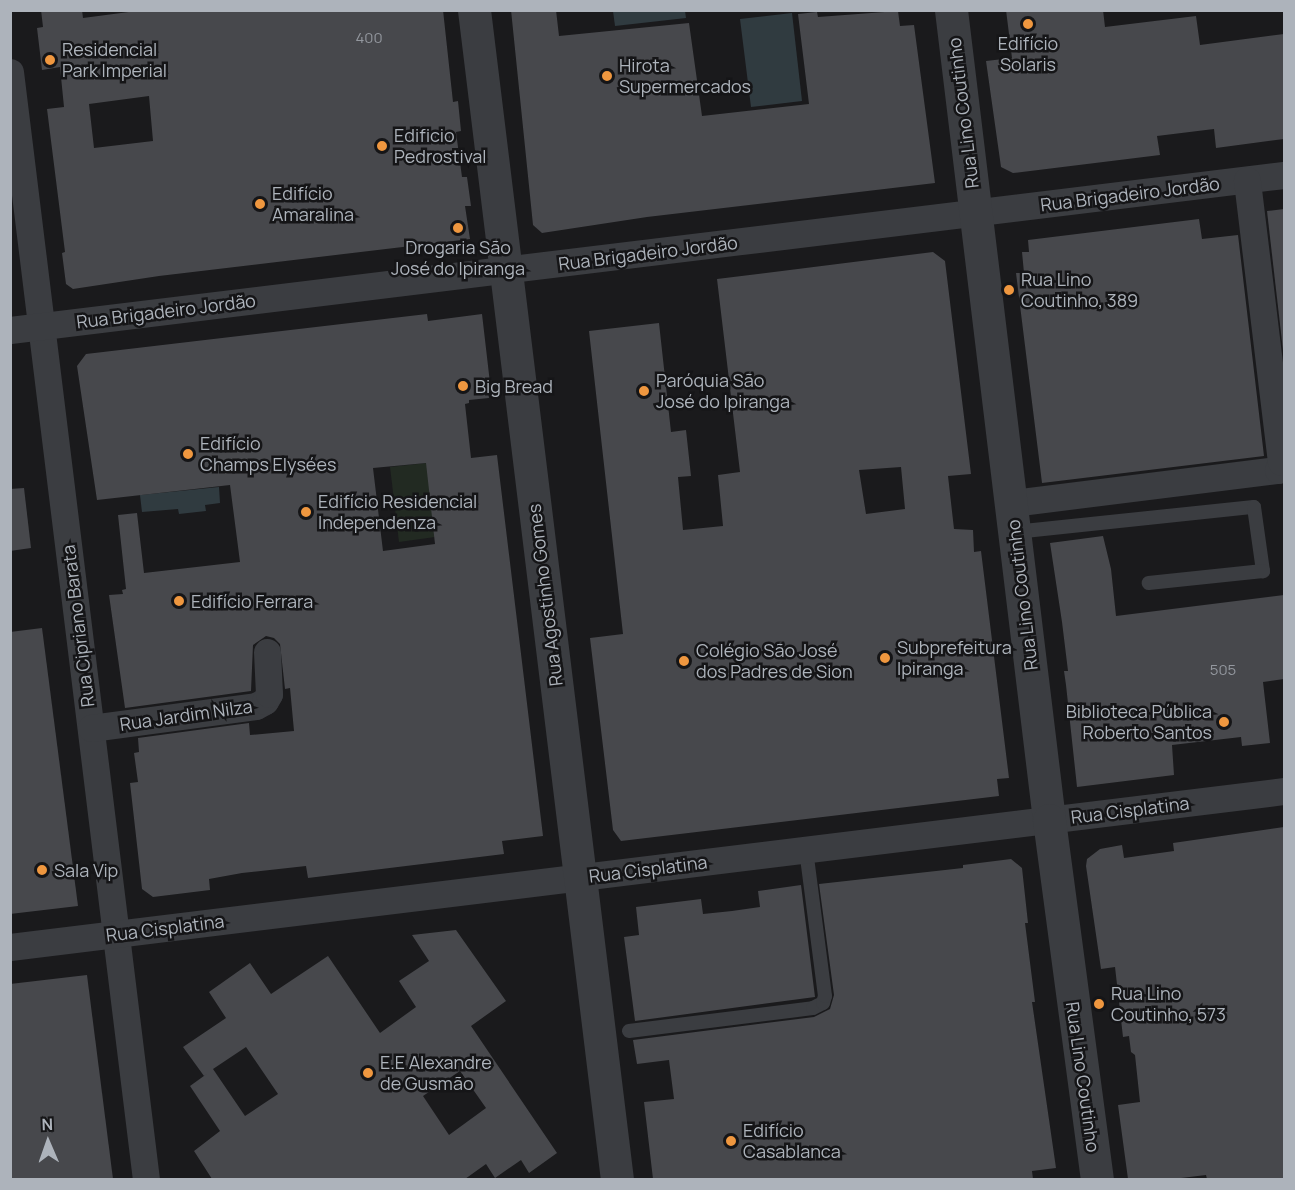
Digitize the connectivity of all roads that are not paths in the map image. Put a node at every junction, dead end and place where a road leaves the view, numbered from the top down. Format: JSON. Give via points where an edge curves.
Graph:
{"nodes":[{"id":1,"x":474,"y":10,"type":"edge"},
{"id":2,"x":951,"y":10,"type":"edge"},
{"id":3,"x":10,"y":72,"type":"edge"},
{"id":4,"x":16,"y":164,"type":"edge"},
{"id":5,"x":1284,"y":176,"type":"edge"},
{"id":6,"x":1247,"y":180,"type":"junction"},
{"id":7,"x":975,"y":213,"type":"junction"},
{"id":8,"x":506,"y":270,"type":"junction"},
{"id":9,"x":37,"y":292,"type":"junction"},
{"id":10,"x":42,"y":326,"type":"junction"},
{"id":11,"x":11,"y":330,"type":"edge"},
{"id":12,"x":1013,"y":518,"type":"junction"},
{"id":13,"x":1149,"y":583,"type":"dead end"},
{"id":14,"x":267,"y":652,"type":"dead end"},
{"id":15,"x":91,"y":728,"type":"junction"},
{"id":16,"x":1284,"y":791,"type":"edge"},
{"id":17,"x":1049,"y":820,"type":"junction"},
{"id":18,"x":806,"y":850,"type":"junction"},
{"id":19,"x":580,"y":877,"type":"junction"},
{"id":20,"x":116,"y":934,"type":"junction"},
{"id":21,"x":10,"y":947,"type":"edge"},
{"id":22,"x":629,"y":1031,"type":"dead end"},
{"id":23,"x":146,"y":1179,"type":"edge"},
{"id":24,"x":617,"y":1179,"type":"edge"},
{"id":25,"x":1097,"y":1179,"type":"edge"}],
"edges":[{"from":1,"to":8,"type":"street","name":"Rua Agostinho Gomes"},
{"from":2,"to":7,"type":"street","name":"Rua Lino Coutinho"},
{"from":3,"to":4,"type":"street","name":"Rua Cipriano Barata"},
{"from":4,"to":9,"type":"street","name":"Rua Cipriano Barata"},
{"from":5,"to":6,"type":"street","name":"Rua Brigadeiro Jordão"},
{"from":6,"to":7,"type":"street","name":"Rua Brigadeiro Jordão"},
{"from":6,"to":12,"type":"street","via":[[1281,462],[1278,470]]},
{"from":7,"to":8,"type":"street","name":"Rua Brigadeiro Jordão"},
{"from":7,"to":12,"type":"street","name":"Rua Lino Coutinho"},
{"from":8,"to":10,"type":"street","name":"Rua Brigadeiro Jordão"},
{"from":8,"to":19,"type":"street","name":"Rua Agostinho Gomes"},
{"from":9,"to":10,"type":"street","name":"Rua Cipriano Barata"},
{"from":9,"to":11,"type":"street","name":"Rua Brigadeiro Jordão","via":[[27,314]]},
{"from":10,"to":11,"type":"street","name":"Rua Brigadeiro Jordão"},
{"from":10,"to":15,"type":"street","name":"Rua Cipriano Barata"},
{"from":12,"to":13,"type":"lane","via":[[1254,507],[1263,571]]},
{"from":12,"to":17,"type":"street","name":"Rua Lino Coutinho"},
{"from":14,"to":15,"type":"street","name":"Rua Jardim Nilza","via":[[269,693],[256,706]]},
{"from":15,"to":20,"type":"street","name":"Rua Cipriano Barata"},
{"from":16,"to":17,"type":"street","name":"Rua Cisplatina"},
{"from":17,"to":18,"type":"street","name":"Rua Cisplatina"},
{"from":17,"to":25,"type":"street","name":"Rua Lino Coutinho"},
{"from":18,"to":19,"type":"street","name":"Rua Cisplatina"},
{"from":18,"to":22,"type":"lane","via":[[823,1003],[813,1008]]},
{"from":19,"to":20,"type":"street","name":"Rua Cisplatina"},
{"from":19,"to":24,"type":"street","name":"Rua Agostinho Gomes"},
{"from":20,"to":21,"type":"street","name":"Rua Cisplatina"},
{"from":20,"to":23,"type":"street","name":"Rua Cipriano Barata"}]}
